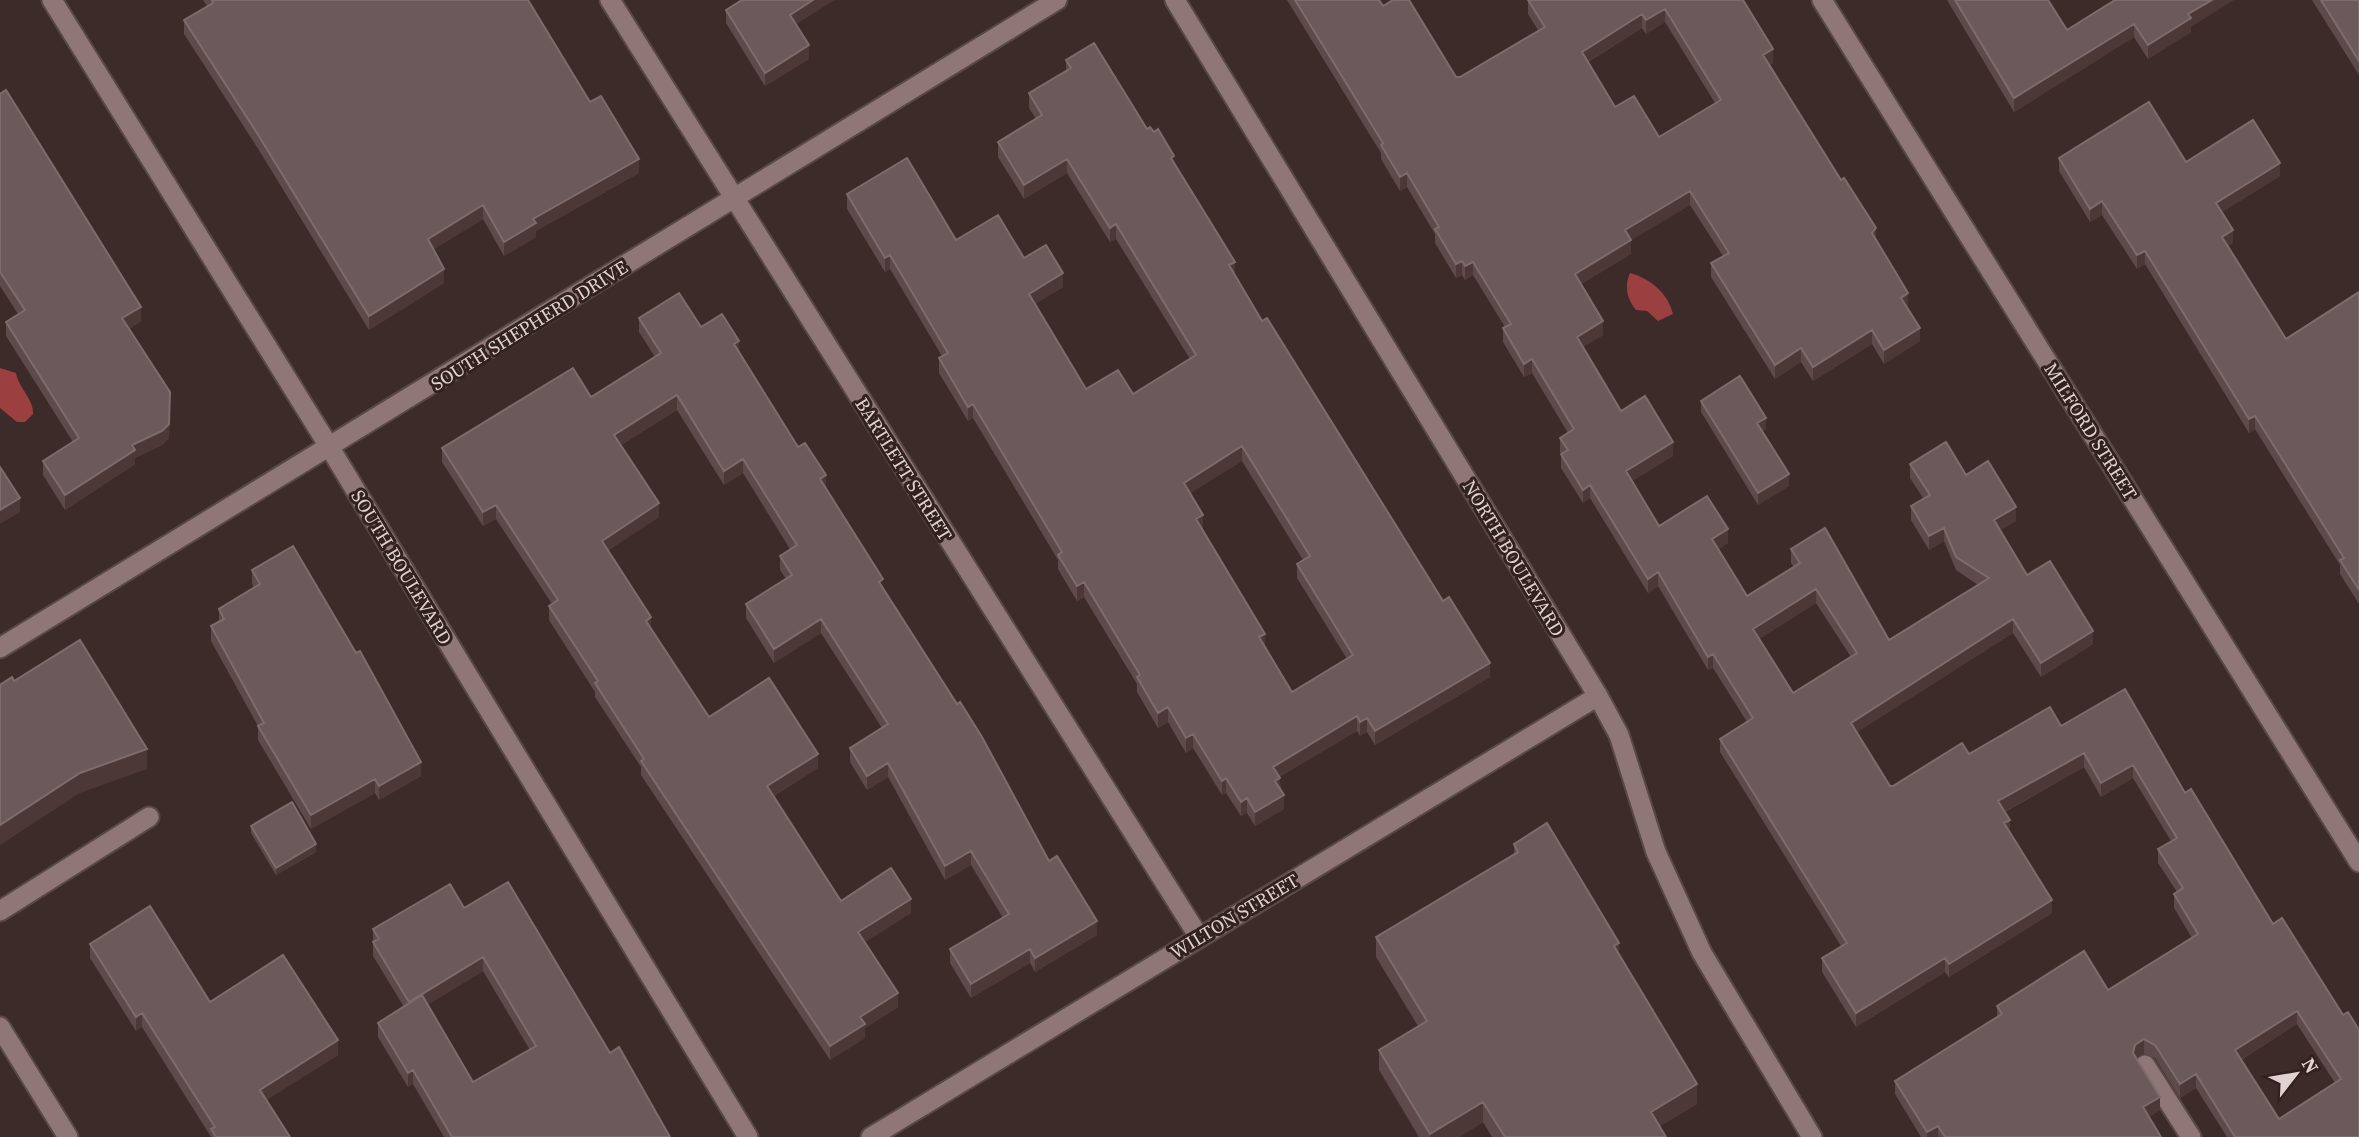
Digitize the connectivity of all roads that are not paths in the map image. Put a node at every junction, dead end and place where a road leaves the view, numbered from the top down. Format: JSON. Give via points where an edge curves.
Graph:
{"nodes":[{"id":1,"x":52,"y":0,"type":"edge"},
{"id":2,"x":610,"y":0,"type":"edge"},
{"id":3,"x":1057,"y":0,"type":"edge"},
{"id":4,"x":1175,"y":0,"type":"edge"},
{"id":5,"x":1822,"y":0,"type":"edge"},
{"id":6,"x":734,"y":198,"type":"junction"},
{"id":7,"x":330,"y":448,"type":"junction"},
{"id":8,"x":0,"y":648,"type":"edge"},
{"id":9,"x":1598,"y":696,"type":"junction"},
{"id":10,"x":149,"y":817,"type":"dead end"},
{"id":11,"x":2359,"y":862,"type":"edge"},
{"id":12,"x":0,"y":911,"type":"edge"},
{"id":13,"x":1199,"y":937,"type":"junction"},
{"id":14,"x":0,"y":1027,"type":"edge"},
{"id":15,"x":2146,"y":1065,"type":"dead end"},
{"id":16,"x":68,"y":1137,"type":"edge"},
{"id":17,"x":748,"y":1137,"type":"edge"},
{"id":18,"x":871,"y":1137,"type":"edge"},
{"id":19,"x":1812,"y":1137,"type":"edge"},
{"id":20,"x":2191,"y":1137,"type":"edge"}],
"edges":[{"from":1,"to":7,"type":"street","name":"SOUTH BOULEVARD"},
{"from":2,"to":6,"type":"street","name":"BARTLETT STREET"},
{"from":3,"to":6,"type":"street","name":"SOUTH SHEPHERD DRIVE"},
{"from":4,"to":9,"type":"street","name":"NORTH BOULEVARD"},
{"from":5,"to":11,"type":"street","name":"MILFORD STREET"},
{"from":6,"to":7,"type":"street","name":"SOUTH SHEPHERD DRIVE"},
{"from":6,"to":13,"type":"street","name":"BARTLETT STREET"},
{"from":7,"to":8,"type":"street","name":"SOUTH SHEPHERD DRIVE"},
{"from":7,"to":17,"type":"street","name":"SOUTH BOULEVARD"},
{"from":9,"to":13,"type":"street","name":"WILTON STREET"},
{"from":9,"to":19,"type":"street","name":"NORTH BOULEVARD","via":[[1619,735],[1656,852],[1702,953]]},
{"from":10,"to":12,"type":"street"},
{"from":13,"to":18,"type":"street","name":"WILTON STREET"},
{"from":14,"to":16,"type":"street"},
{"from":15,"to":20,"type":"street"}]}
